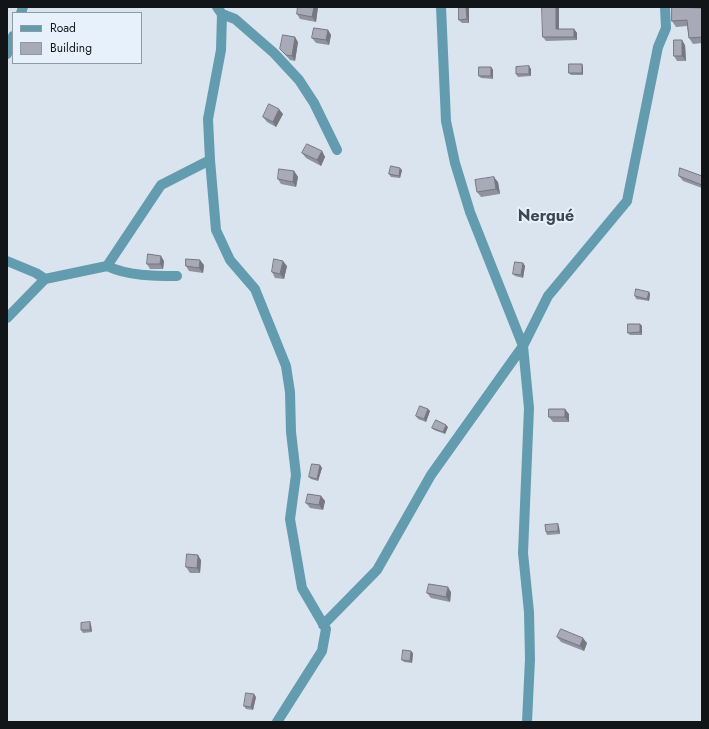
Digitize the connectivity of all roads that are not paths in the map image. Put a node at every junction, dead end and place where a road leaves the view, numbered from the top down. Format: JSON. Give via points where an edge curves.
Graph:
{"nodes":[{"id":1,"x":441,"y":7,"type":"edge"},
{"id":2,"x":665,"y":7,"type":"edge"},
{"id":3,"x":219,"y":10,"type":"edge"},
{"id":4,"x":12,"y":39,"type":"edge"},
{"id":5,"x":7,"y":54,"type":"edge"},
{"id":6,"x":337,"y":150,"type":"dead end"},
{"id":7,"x":210,"y":160,"type":"junction"},
{"id":8,"x":7,"y":261,"type":"edge"},
{"id":9,"x":107,"y":266,"type":"junction"},
{"id":10,"x":177,"y":276,"type":"dead end"},
{"id":11,"x":45,"y":279,"type":"junction"},
{"id":12,"x":7,"y":318,"type":"edge"},
{"id":13,"x":523,"y":346,"type":"junction"},
{"id":14,"x":323,"y":626,"type":"junction"},
{"id":15,"x":277,"y":722,"type":"edge"},
{"id":16,"x":527,"y":722,"type":"edge"}],
"edges":[{"from":1,"to":13,"type":"street","via":[[446,121],[455,163],[470,212]]},
{"from":2,"to":13,"type":"street","via":[[666,28],[658,47],[627,201],[548,296]]},
{"from":3,"to":6,"type":"street","via":[[235,19],[274,53],[299,80],[314,103]]},
{"from":3,"to":7,"type":"street","via":[[221,50],[208,119]]},
{"from":4,"to":5,"type":"street"},
{"from":7,"to":9,"type":"street","via":[[161,185]]},
{"from":7,"to":14,"type":"street","via":[[216,230],[230,260],[256,289],[286,366],[296,475],[290,519],[302,588]]},
{"from":8,"to":11,"type":"street"},
{"from":9,"to":10,"type":"street","via":[[116,270],[156,276]]},
{"from":9,"to":11,"type":"street"},
{"from":11,"to":12,"type":"street"},
{"from":13,"to":14,"type":"street","via":[[431,475],[377,570]]},
{"from":13,"to":16,"type":"street","via":[[529,408],[523,553],[530,643]]},
{"from":14,"to":15,"type":"street","via":[[326,629],[322,651]]}]}
